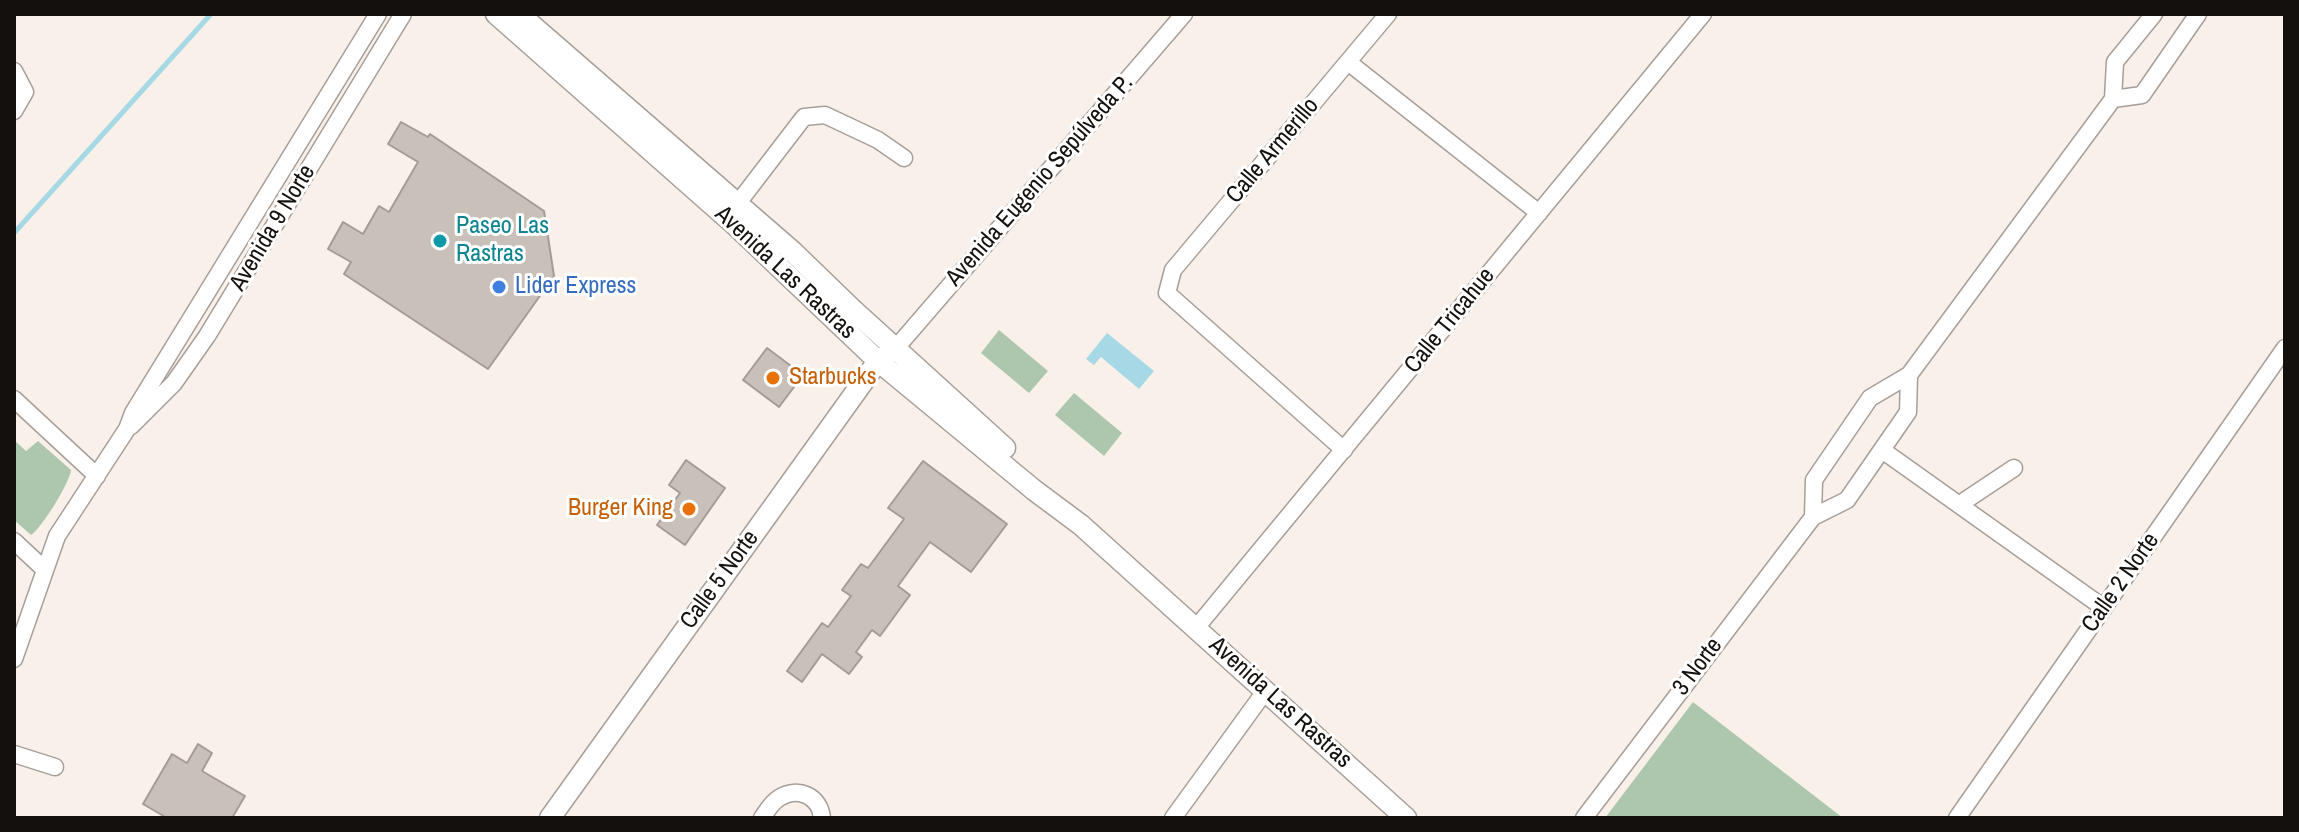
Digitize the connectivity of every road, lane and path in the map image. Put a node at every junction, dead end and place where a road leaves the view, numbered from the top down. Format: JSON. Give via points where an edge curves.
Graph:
{"nodes":[{"id":1,"x":378,"y":14,"type":"edge"},
{"id":2,"x":403,"y":14,"type":"edge"},
{"id":3,"x":496,"y":14,"type":"edge"},
{"id":4,"x":519,"y":14,"type":"edge"},
{"id":5,"x":1184,"y":14,"type":"edge"},
{"id":6,"x":1388,"y":14,"type":"edge"},
{"id":7,"x":1703,"y":14,"type":"edge"},
{"id":8,"x":2154,"y":14,"type":"edge"},
{"id":9,"x":2198,"y":14,"type":"edge"},
{"id":10,"x":348,"y":60,"type":"junction"},
{"id":11,"x":1348,"y":62,"type":"junction"},
{"id":12,"x":14,"y":71,"type":"edge"},
{"id":13,"x":366,"y":73,"type":"junction"},
{"id":14,"x":2113,"y":99,"type":"junction"},
{"id":15,"x":14,"y":111,"type":"edge"},
{"id":16,"x":904,"y":158,"type":"dead end"},
{"id":17,"x":281,"y":173,"type":"junction"},
{"id":18,"x":300,"y":183,"type":"junction"},
{"id":19,"x":738,"y":203,"type":"junction"},
{"id":20,"x":1539,"y":213,"type":"junction"},
{"id":21,"x":216,"y":280,"type":"junction"},
{"id":22,"x":236,"y":290,"type":"junction"},
{"id":23,"x":896,"y":348,"type":"junction"},
{"id":24,"x":2285,"y":348,"type":"edge"},
{"id":25,"x":878,"y":361,"type":"junction"},
{"id":26,"x":1909,"y":375,"type":"junction"},
{"id":27,"x":14,"y":399,"type":"edge"},
{"id":28,"x":127,"y":429,"type":"junction"},
{"id":29,"x":1344,"y":450,"type":"junction"},
{"id":30,"x":1882,"y":450,"type":"junction"},
{"id":31,"x":2014,"y":468,"type":"dead end"},
{"id":32,"x":97,"y":476,"type":"junction"},
{"id":33,"x":1960,"y":504,"type":"junction"},
{"id":34,"x":1813,"y":517,"type":"junction"},
{"id":35,"x":1081,"y":525,"type":"junction"},
{"id":36,"x":14,"y":541,"type":"edge"},
{"id":37,"x":44,"y":569,"type":"junction"},
{"id":38,"x":2104,"y":608,"type":"junction"},
{"id":39,"x":1196,"y":628,"type":"junction"},
{"id":40,"x":14,"y":659,"type":"edge"},
{"id":41,"x":1266,"y":690,"type":"junction"},
{"id":42,"x":14,"y":754,"type":"edge"},
{"id":43,"x":55,"y":767,"type":"dead end"},
{"id":44,"x":550,"y":818,"type":"edge"},
{"id":45,"x":762,"y":818,"type":"edge"},
{"id":46,"x":822,"y":818,"type":"edge"},
{"id":47,"x":832,"y":818,"type":"edge"},
{"id":48,"x":1173,"y":818,"type":"edge"},
{"id":49,"x":1406,"y":818,"type":"edge"},
{"id":50,"x":1584,"y":818,"type":"edge"},
{"id":51,"x":1957,"y":818,"type":"edge"}],
"edges":[{"from":1,"to":10,"type":"street","name":"Avenida 9 Norte"},
{"from":2,"to":13,"type":"street","name":"Avenida 9 Norte"},
{"from":3,"to":25,"type":"street","name":"Avenida Las Rastras","via":[[735,225]]},
{"from":4,"to":19,"type":"street","name":"Avenida Las Rastras"},
{"from":5,"to":23,"type":"street","name":"Avenida Eugenio Sepúlveda P."},
{"from":6,"to":11,"type":"street","name":"Calle Armerillo"},
{"from":7,"to":20,"type":"street","name":"Calle Tricahue"},
{"from":8,"to":14,"type":"street","via":[[2115,62]]},
{"from":9,"to":14,"type":"street","via":[[2142,95]]},
{"from":10,"to":13,"type":"street"},
{"from":10,"to":17,"type":"street","name":"Avenida 9 Norte"},
{"from":11,"to":20,"type":"street"},
{"from":11,"to":29,"type":"street","name":"Calle Armerillo","via":[[1173,270],[1167,293]]},
{"from":12,"to":15,"type":"street","via":[[25,92]]},
{"from":13,"to":18,"type":"street","name":"Avenida 9 Norte"},
{"from":14,"to":26,"type":"street"},
{"from":16,"to":19,"type":"street","via":[[825,115],[804,117]]},
{"from":17,"to":18,"type":"street"},
{"from":17,"to":21,"type":"street","name":"Avenida 9 Norte"},
{"from":18,"to":22,"type":"street","name":"Avenida 9 Norte"},
{"from":19,"to":23,"type":"street","name":"Avenida Las Rastras"},
{"from":20,"to":29,"type":"street","name":"Calle Tricahue"},
{"from":21,"to":22,"type":"street"},
{"from":21,"to":28,"type":"street","name":"Avenida 9 Norte"},
{"from":22,"to":28,"type":"street","name":"Avenida 9 Norte","via":[[174,383]]},
{"from":23,"to":25,"type":"street","name":"Calle 5 Norte"},
{"from":23,"to":35,"type":"street","name":"Avenida Las Rastras"},
{"from":24,"to":38,"type":"street","name":"Calle 2 Norte"},
{"from":25,"to":35,"type":"street","name":"Avenida Las Rastras"},
{"from":25,"to":44,"type":"street","name":"Calle 5 Norte"},
{"from":26,"to":30,"type":"street","name":"3 Norte","via":[[1908,412]]},
{"from":26,"to":34,"type":"street","via":[[1870,398],[1814,480]]},
{"from":27,"to":32,"type":"street"},
{"from":28,"to":32,"type":"street","name":"Avenida 9 Norte"},
{"from":29,"to":39,"type":"street","name":"Calle Tricahue"},
{"from":30,"to":33,"type":"street"},
{"from":30,"to":34,"type":"street","name":"3 Norte","via":[[1847,500]]},
{"from":31,"to":33,"type":"street"},
{"from":32,"to":37,"type":"street","name":"Avenida 9 Norte","via":[[64,523]]},
{"from":33,"to":38,"type":"street"},
{"from":34,"to":50,"type":"street","name":"3 Norte"},
{"from":35,"to":39,"type":"street","name":"Avenida Las Rastras"},
{"from":36,"to":37,"type":"street"},
{"from":37,"to":40,"type":"street","name":"Avenida 9 Norte"},
{"from":38,"to":51,"type":"street","name":"Calle 2 Norte"},
{"from":39,"to":41,"type":"street","name":"Avenida Las Rastras"},
{"from":41,"to":48,"type":"street"},
{"from":41,"to":49,"type":"street","name":"Avenida Las Rastras"},
{"from":42,"to":43,"type":"street"},
{"from":45,"to":46,"type":"street","via":[[781,796],[798,792],[818,803]]},
{"from":46,"to":47,"type":"street"}]}
